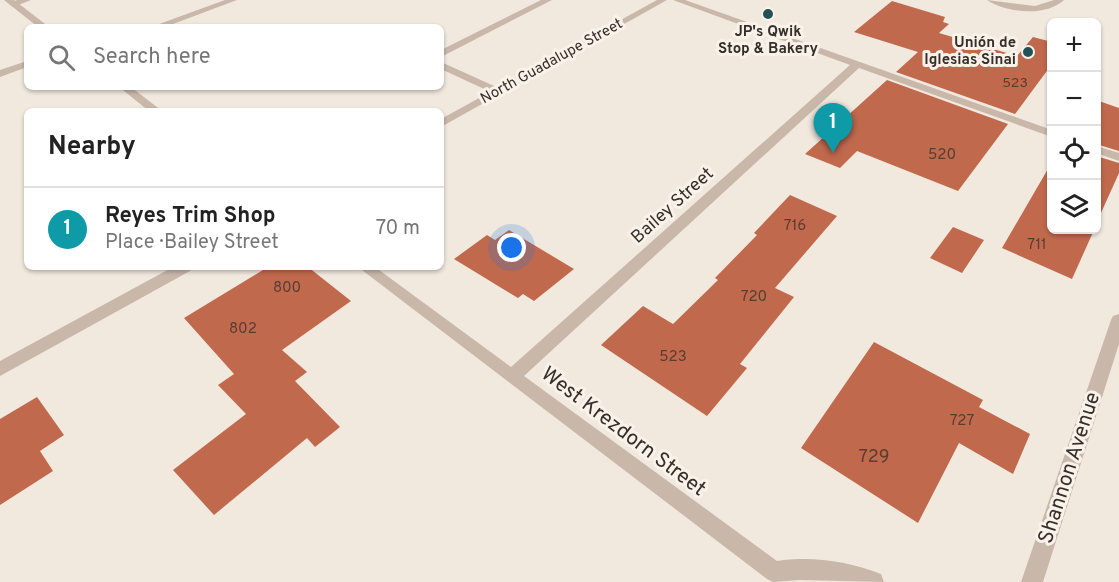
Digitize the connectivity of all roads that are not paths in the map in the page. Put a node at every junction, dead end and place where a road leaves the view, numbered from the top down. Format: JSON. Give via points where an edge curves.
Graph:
{"nodes":[{"id":1,"x":27,"y":0,"type":"edge"},
{"id":2,"x":233,"y":0,"type":"edge"},
{"id":3,"x":548,"y":0,"type":"edge"},
{"id":4,"x":663,"y":0,"type":"edge"},
{"id":5,"x":677,"y":0,"type":"edge"},
{"id":6,"x":991,"y":0,"type":"edge"},
{"id":7,"x":1060,"y":0,"type":"edge"},
{"id":8,"x":11,"y":2,"type":"edge"},
{"id":9,"x":40,"y":24,"type":"edge"},
{"id":10,"x":165,"y":24,"type":"edge"},
{"id":11,"x":444,"y":52,"type":"edge"},
{"id":12,"x":858,"y":64,"type":"junction"},
{"id":13,"x":24,"y":65,"type":"edge"},
{"id":14,"x":444,"y":65,"type":"edge"},
{"id":15,"x":0,"y":74,"type":"edge"},
{"id":16,"x":128,"y":90,"type":"edge"},
{"id":17,"x":499,"y":92,"type":"junction"},
{"id":18,"x":152,"y":108,"type":"edge"},
{"id":19,"x":444,"y":122,"type":"edge"},
{"id":20,"x":1047,"y":132,"type":"edge"},
{"id":21,"x":1101,"y":151,"type":"edge"},
{"id":22,"x":1119,"y":157,"type":"edge"},
{"id":23,"x":180,"y":270,"type":"edge"},
{"id":24,"x":369,"y":270,"type":"edge"},
{"id":25,"x":1119,"y":320,"type":"edge"},
{"id":26,"x":0,"y":369,"type":"edge"},
{"id":27,"x":512,"y":376,"type":"junction"},
{"id":28,"x":771,"y":577,"type":"edge"},
{"id":29,"x":873,"y":582,"type":"edge"},
{"id":30,"x":1032,"y":582,"type":"edge"}],
"edges":[{"from":1,"to":8,"type":"street"},
{"from":2,"to":10,"type":"street"},
{"from":3,"to":11,"type":"street"},
{"from":4,"to":17,"type":"street","name":"North Guadalupe Street"},
{"from":5,"to":12,"type":"street"},
{"from":6,"to":7,"type":"street","via":[[1042,9]]},
{"from":8,"to":9,"type":"street"},
{"from":12,"to":20,"type":"street"},
{"from":12,"to":27,"type":"street","name":"Bailey Street"},
{"from":13,"to":15,"type":"street"},
{"from":14,"to":17,"type":"street"},
{"from":16,"to":18,"type":"street"},
{"from":17,"to":19,"type":"street","name":"North Guadalupe Street"},
{"from":21,"to":22,"type":"street"},
{"from":23,"to":26,"type":"street"},
{"from":24,"to":27,"type":"street","name":"West Krezdorn Street"},
{"from":25,"to":30,"type":"street","name":"Shannon Avenue"},
{"from":27,"to":28,"type":"street","name":"West Krezdorn Street"},
{"from":28,"to":29,"type":"street","name":"West Krezdorn Street","via":[[804,567],[845,572]]}]}
